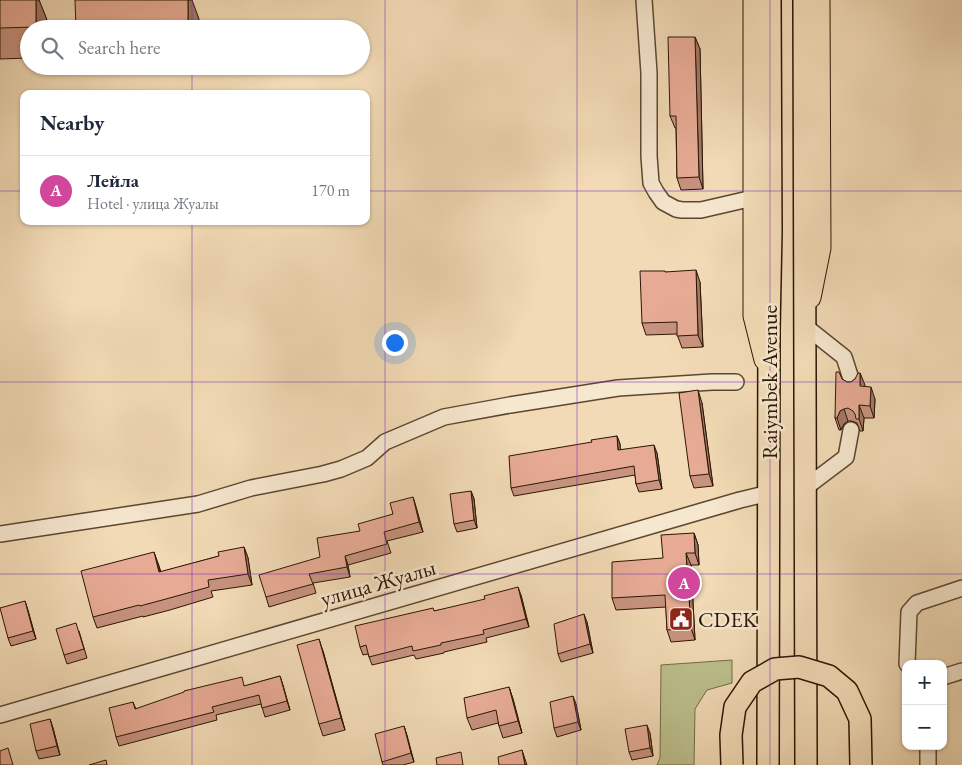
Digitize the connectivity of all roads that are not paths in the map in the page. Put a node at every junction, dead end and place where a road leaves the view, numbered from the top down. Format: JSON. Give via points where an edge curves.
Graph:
{"nodes":[{"id":1,"x":644,"y":0,"type":"edge"},
{"id":2,"x":753,"y":0,"type":"edge"},
{"id":3,"x":770,"y":0,"type":"edge"},
{"id":4,"x":819,"y":3,"type":"edge"},
{"id":5,"x":753,"y":198,"type":"junction"},
{"id":6,"x":805,"y":326,"type":"junction"},
{"id":7,"x":736,"y":382,"type":"dead end"},
{"id":8,"x":769,"y":384,"type":"junction"},
{"id":9,"x":853,"y":385,"type":"edge"},
{"id":10,"x":851,"y":430,"type":"dead end"},
{"id":11,"x":805,"y":488,"type":"junction"},
{"id":12,"x":769,"y":493,"type":"junction"},
{"id":13,"x":0,"y":534,"type":"edge"},
{"id":14,"x":962,"y":588,"type":"edge"},
{"id":15,"x":907,"y":660,"type":"edge"},
{"id":16,"x":962,"y":671,"type":"edge"},
{"id":17,"x":947,"y":676,"type":"edge"},
{"id":18,"x":0,"y":715,"type":"edge"},
{"id":19,"x":928,"y":750,"type":"edge"},
{"id":20,"x":732,"y":765,"type":"edge"},
{"id":21,"x":768,"y":765,"type":"edge"},
{"id":22,"x":806,"y":765,"type":"edge"},
{"id":23,"x":861,"y":765,"type":"edge"},
{"id":24,"x":928,"y":765,"type":"edge"}],
"edges":[{"from":1,"to":5,"type":"street","via":[[651,183],[663,202],[682,210],[701,210]]},
{"from":2,"to":5,"type":"main road"},
{"from":3,"to":8,"type":"highway","name":"Raiymbek Avenue"},
{"from":4,"to":6,"type":"highway","name":"Raiymbek Avenue"},
{"from":5,"to":8,"type":"main road","via":[[754,316]]},
{"from":6,"to":9,"type":"street","via":[[844,357]]},
{"from":6,"to":11,"type":"highway","name":"Raiymbek Avenue"},
{"from":7,"to":13,"type":"street","via":[[618,388],[444,417],[385,442],[367,458],[323,474],[251,488],[198,504]]},
{"from":8,"to":12,"type":"highway","name":"Raiymbek Avenue"},
{"from":10,"to":11,"type":"street","via":[[846,457]]},
{"from":11,"to":22,"type":"highway","name":"Raiymbek Avenue"},
{"from":12,"to":18,"type":"street","name":"улица Жуалы"},
{"from":12,"to":21,"type":"highway","name":"Raiymbek Avenue"},
{"from":14,"to":15,"type":"street","via":[[917,603],[909,612]]},
{"from":16,"to":17,"type":"street"},
{"from":19,"to":24,"type":"street"},
{"from":20,"to":23,"type":"highway","bridge":true,"via":[[735,707],[752,682],[775,670],[799,667],[829,676],[847,691],[860,719]]}]}
